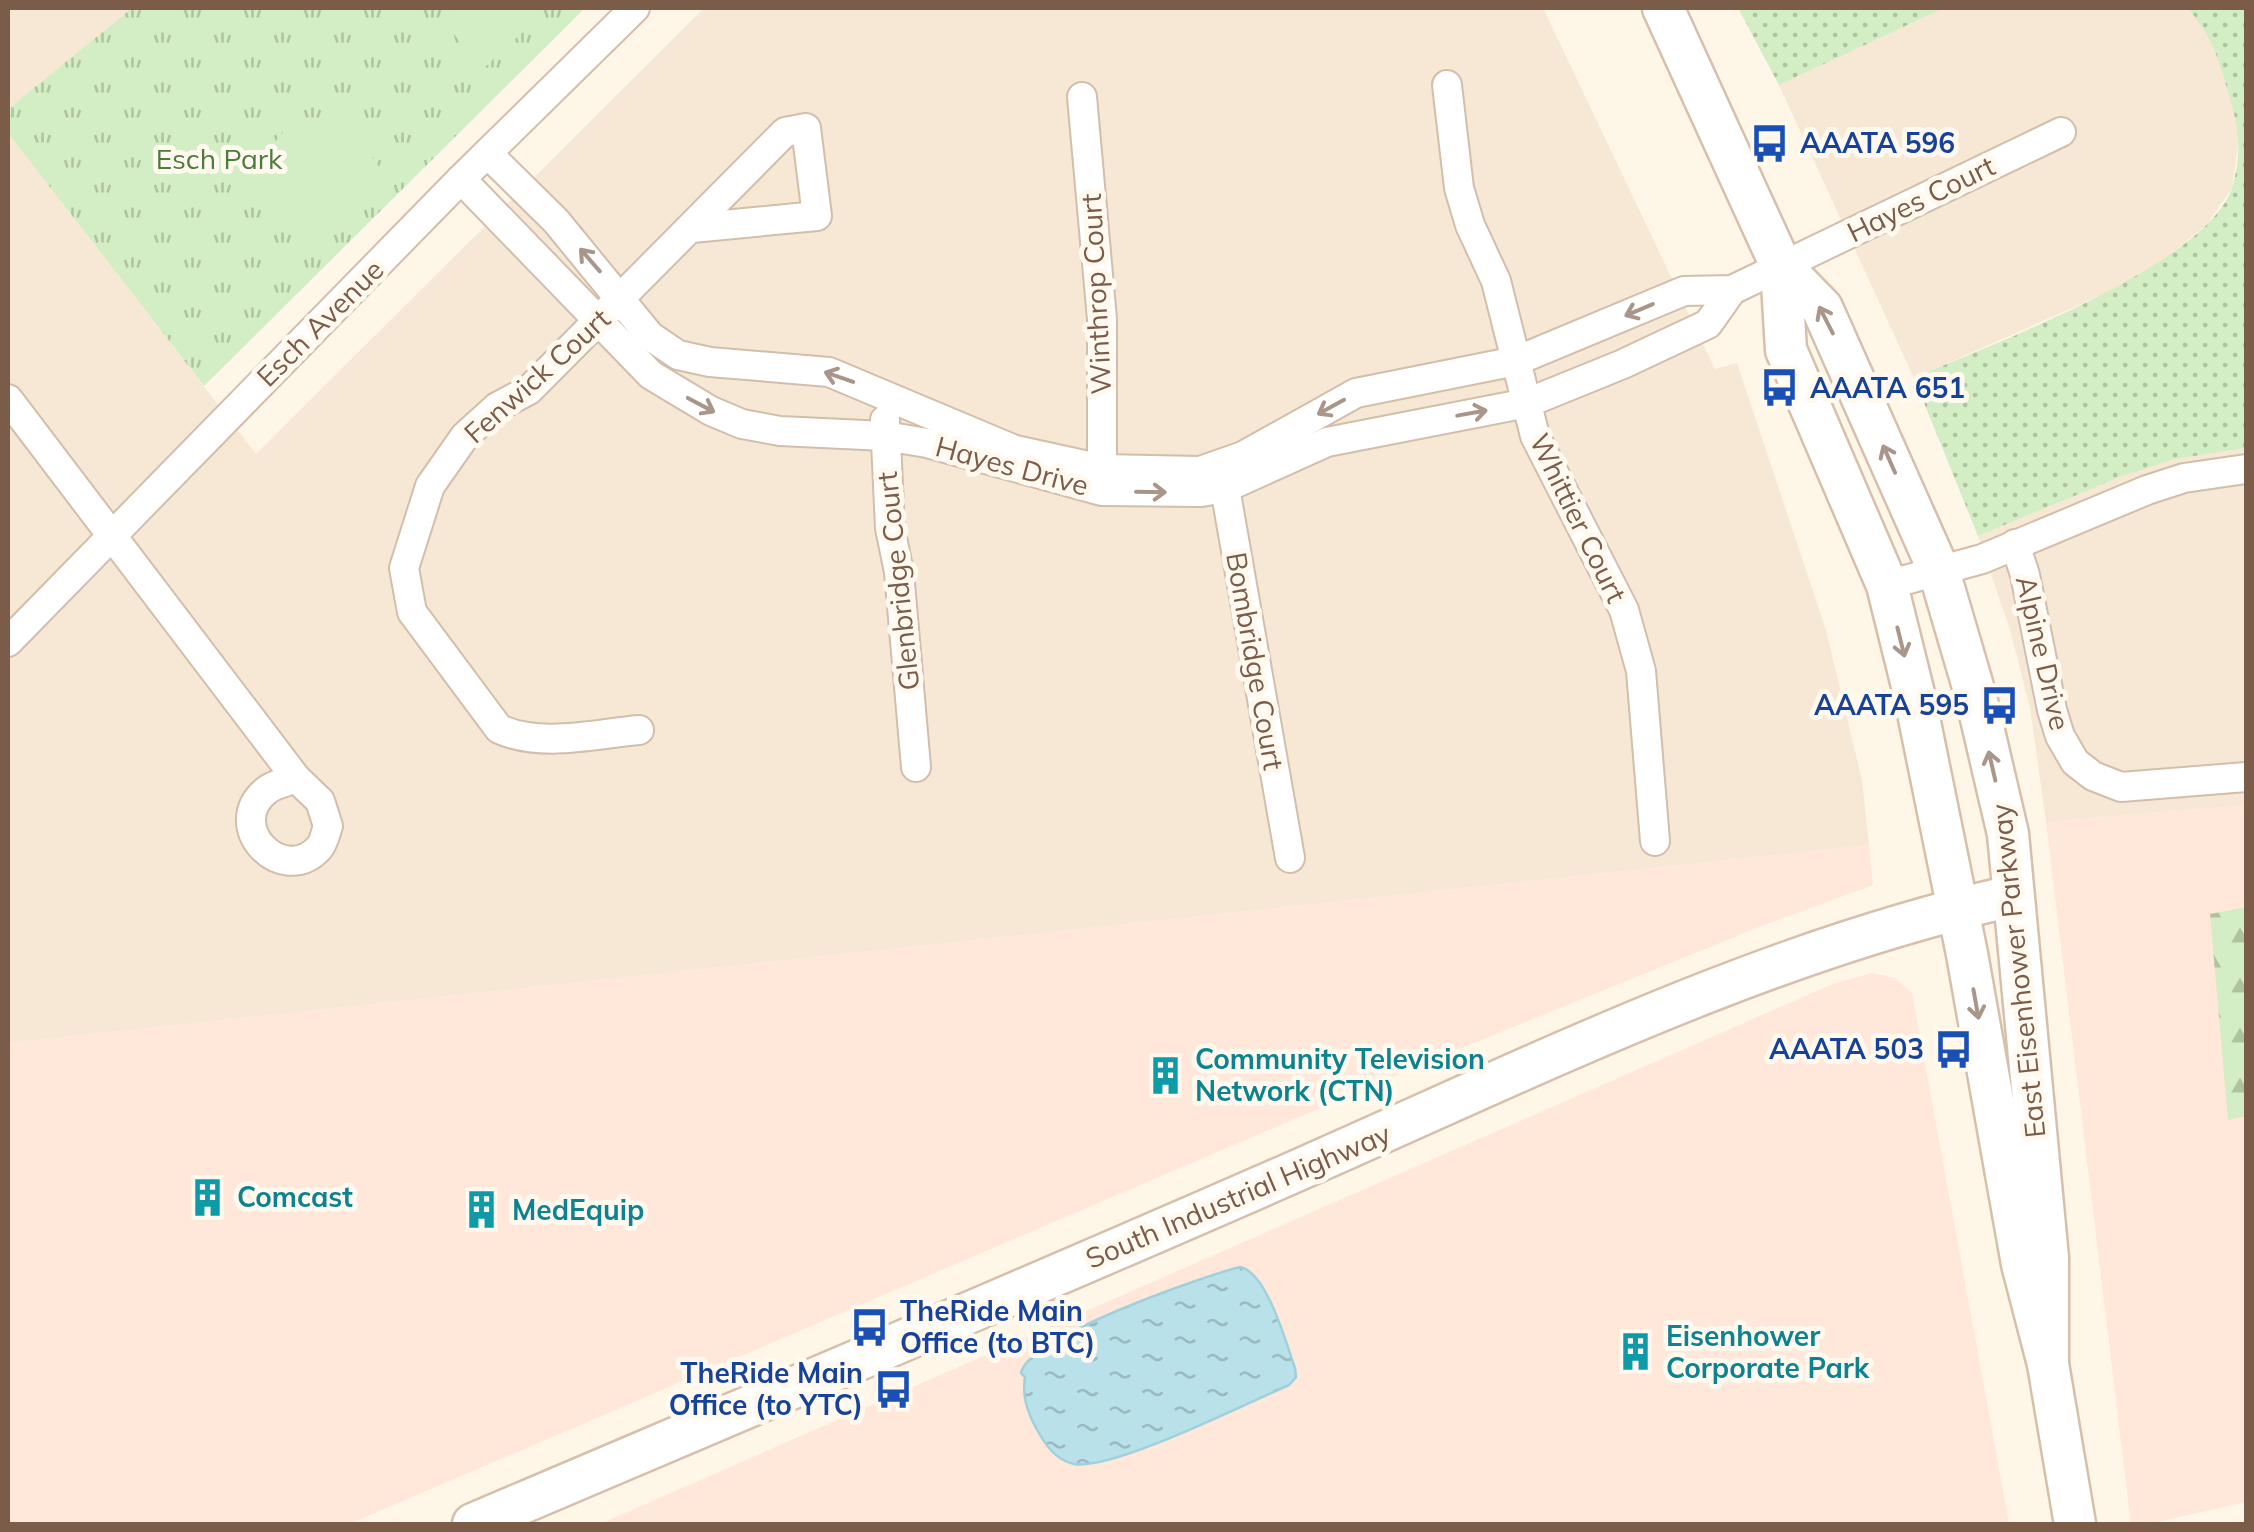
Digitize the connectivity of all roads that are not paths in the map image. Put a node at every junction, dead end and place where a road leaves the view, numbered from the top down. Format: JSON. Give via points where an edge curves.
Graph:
{"nodes":[{"id":1,"x":635,"y":8,"type":"edge"},
{"id":2,"x":1663,"y":8,"type":"edge"},
{"id":3,"x":1447,"y":85,"type":"dead end"},
{"id":4,"x":1082,"y":97,"type":"dead end"},
{"id":5,"x":2060,"y":132,"type":"dead end"},
{"id":6,"x":488,"y":154,"type":"junction"},
{"id":7,"x":461,"y":179,"type":"junction"},
{"id":8,"x":692,"y":228,"type":"junction"},
{"id":9,"x":1781,"y":266,"type":"junction"},
{"id":10,"x":1732,"y":290,"type":"junction"},
{"id":11,"x":622,"y":300,"type":"junction"},
{"id":12,"x":600,"y":322,"type":"junction"},
{"id":13,"x":1516,"y":361,"type":"junction"},
{"id":14,"x":886,"y":396,"type":"junction"},
{"id":15,"x":8,"y":399,"type":"edge"},
{"id":16,"x":1527,"y":403,"type":"junction"},
{"id":17,"x":885,"y":436,"type":"junction"},
{"id":18,"x":2246,"y":468,"type":"edge"},
{"id":19,"x":1223,"y":476,"type":"junction"},
{"id":20,"x":1102,"y":480,"type":"junction"},
{"id":21,"x":112,"y":534,"type":"junction"},
{"id":22,"x":2015,"y":544,"type":"junction"},
{"id":23,"x":1939,"y":571,"type":"junction"},
{"id":24,"x":1887,"y":585,"type":"junction"},
{"id":25,"x":8,"y":642,"type":"edge"},
{"id":26,"x":640,"y":730,"type":"dead end"},
{"id":27,"x":916,"y":767,"type":"dead end"},
{"id":28,"x":2246,"y":777,"type":"edge"},
{"id":29,"x":296,"y":778,"type":"dead end"},
{"id":30,"x":1655,"y":841,"type":"dead end"},
{"id":31,"x":1290,"y":858,"type":"dead end"},
{"id":32,"x":2012,"y":896,"type":"junction"},
{"id":33,"x":1958,"y":908,"type":"junction"},
{"id":34,"x":2048,"y":1364,"type":"junction"},
{"id":35,"x":2073,"y":1513,"type":"edge"},
{"id":36,"x":473,"y":1524,"type":"edge"}],
"edges":[{"from":1,"to":6,"type":"street","name":"Esch Avenue"},
{"from":2,"to":9,"type":"main road","name":"East Eisenhower Parkway"},
{"from":3,"to":13,"type":"street","name":"Whittier Court","via":[[1459,188],[1496,281]]},
{"from":4,"to":20,"type":"street","name":"Winthrop Court","via":[[1102,319]]},
{"from":5,"to":9,"type":"street","name":"Hayes Court"},
{"from":6,"to":7,"type":"street","name":"Esch Avenue"},
{"from":11,"to":6,"type":"street","name":"Hayes Drive","one_way":true},
{"from":7,"to":12,"type":"street","name":"Hayes Drive"},
{"from":7,"to":21,"type":"street","name":"Esch Avenue"},
{"from":8,"to":8,"type":"street","name":"Fenwick Court","via":[[785,132],[806,128],[816,216]]},
{"from":8,"to":11,"type":"street","name":"Fenwick Court"},
{"from":9,"to":10,"type":"street","name":"Hayes Drive"},
{"from":23,"to":9,"type":"main road","name":"East Eisenhower Parkway","one_way":true,"via":[[1822,308]]},
{"from":9,"to":24,"type":"main road","name":"East Eisenhower Parkway","via":[[1786,350]]},
{"from":10,"to":13,"type":"street","name":"Hayes Drive","one_way":true,"via":[[1684,290]]},
{"from":10,"to":16,"type":"street","name":"Hayes Drive","via":[[1708,324]]},
{"from":11,"to":12,"type":"street","name":"Fenwick Court"},
{"from":14,"to":11,"type":"street","name":"Hayes Drive","one_way":true,"via":[[828,372],[678,356],[650,336]]},
{"from":12,"to":17,"type":"street","name":"Hayes Drive","one_way":true,"via":[[652,375],[742,424]]},
{"from":12,"to":26,"type":"street","name":"Fenwick Court","via":[[529,390],[466,436],[430,486],[404,568],[412,612],[498,729],[536,740]]},
{"from":13,"to":16,"type":"street","name":"Whittier Court"},
{"from":13,"to":19,"type":"street","name":"Hayes Drive","one_way":true,"via":[[1356,393],[1243,456]]},
{"from":14,"to":17,"type":"street","name":"Glenbridge Court"},
{"from":14,"to":20,"type":"street","name":"Hayes Drive"},
{"from":15,"to":21,"type":"street"},
{"from":19,"to":16,"type":"street","name":"Hayes Drive","one_way":true,"via":[[1327,442]]},
{"from":16,"to":30,"type":"street","name":"Whittier Court","via":[[1535,436],[1624,610],[1642,672]]},
{"from":17,"to":20,"type":"street","name":"Hayes Drive"},
{"from":17,"to":27,"type":"street","name":"Glenbridge Court"},
{"from":18,"to":22,"type":"street","name":"Alpine Drive","via":[[2147,490]]},
{"from":19,"to":20,"type":"street","name":"Hayes Drive","via":[[1201,492]]},
{"from":19,"to":31,"type":"street","name":"Bombridge Court"},
{"from":21,"to":25,"type":"street","name":"Esch Avenue"},
{"from":21,"to":29,"type":"street"},
{"from":22,"to":23,"type":"street","name":"Alpine Drive"},
{"from":22,"to":28,"type":"street","name":"Alpine Drive","via":[[2052,710],[2076,762],[2122,787]]},
{"from":23,"to":24,"type":"street","name":"Alpine Drive"},
{"from":32,"to":23,"type":"main road","name":"East Eisenhower Parkway","one_way":true,"via":[[2008,834]]},
{"from":24,"to":33,"type":"main road","name":"East Eisenhower Parkway","one_way":true},
{"from":32,"to":33,"type":"main road","name":"South Industrial Highway"},
{"from":32,"to":34,"type":"main road","name":"East Eisenhower Parkway","via":[[2048,1258]]},
{"from":33,"to":34,"type":"main road","name":"East Eisenhower Parkway","one_way":true,"via":[[2022,1264]]},
{"from":33,"to":36,"type":"main road","name":"South Industrial Highway","via":[[1652,1012]]},
{"from":34,"to":35,"type":"main road","name":"East Eisenhower Parkway"}]}
